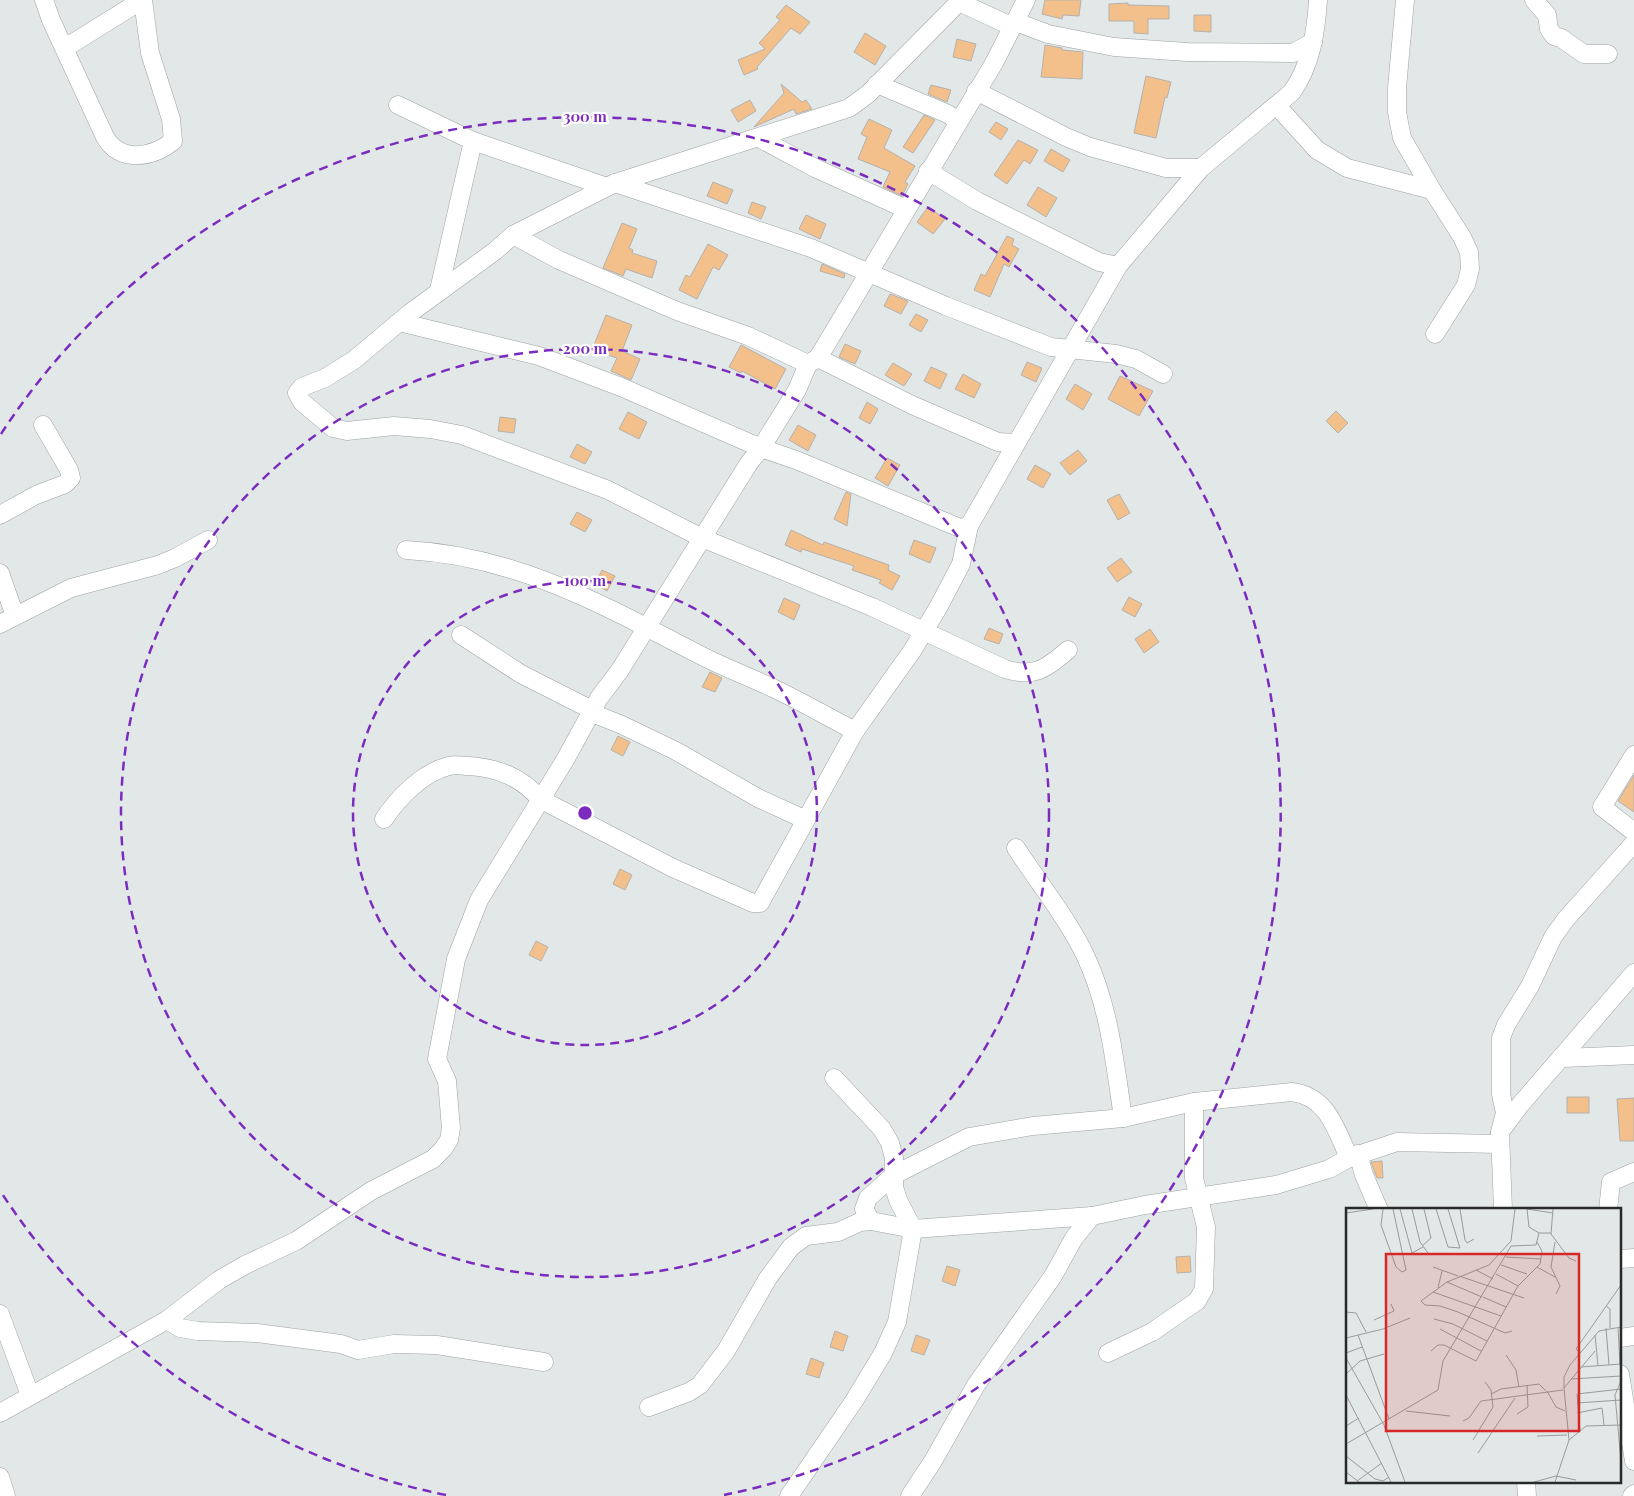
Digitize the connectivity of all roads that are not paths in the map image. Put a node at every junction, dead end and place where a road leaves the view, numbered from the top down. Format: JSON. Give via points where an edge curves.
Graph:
{"nodes":[{"id":1,"x":44,"y":0,"type":"edge"},
{"id":2,"x":142,"y":0,"type":"edge"},
{"id":3,"x":1026,"y":0,"type":"edge"},
{"id":4,"x":1318,"y":0,"type":"edge"},
{"id":5,"x":1405,"y":0,"type":"edge"},
{"id":6,"x":1534,"y":0,"type":"edge"},
{"id":7,"x":960,"y":1,"type":"edge"},
{"id":8,"x":1014,"y":24,"type":"junction"},
{"id":9,"x":1314,"y":42,"type":"junction"},
{"id":10,"x":65,"y":48,"type":"junction"},
{"id":11,"x":1608,"y":54,"type":"dead end"},
{"id":12,"x":877,"y":84,"type":"junction"},
{"id":13,"x":976,"y":91,"type":"junction"},
{"id":14,"x":398,"y":105,"type":"dead end"},
{"id":15,"x":1277,"y":106,"type":"junction"},
{"id":16,"x":958,"y":121,"type":"junction"},
{"id":17,"x":759,"y":138,"type":"junction"},
{"id":18,"x":473,"y":141,"type":"junction"},
{"id":19,"x":1201,"y":168,"type":"junction"},
{"id":20,"x":928,"y":171,"type":"junction"},
{"id":21,"x":611,"y":185,"type":"junction"},
{"id":22,"x":1432,"y":190,"type":"junction"},
{"id":23,"x":906,"y":209,"type":"junction"},
{"id":24,"x":513,"y":235,"type":"junction"},
{"id":25,"x":1118,"y":266,"type":"junction"},
{"id":26,"x":871,"y":272,"type":"junction"},
{"id":27,"x":439,"y":290,"type":"junction"},
{"id":28,"x":399,"y":322,"type":"junction"},
{"id":29,"x":1435,"y":334,"type":"dead end"},
{"id":30,"x":1070,"y":348,"type":"junction"},
{"id":31,"x":814,"y":361,"type":"junction"},
{"id":32,"x":1163,"y":374,"type":"dead end"},
{"id":33,"x":43,"y":425,"type":"dead end"},
{"id":34,"x":1016,"y":444,"type":"junction"},
{"id":35,"x":761,"y":448,"type":"junction"},
{"id":36,"x":0,"y":515,"type":"edge"},
{"id":37,"x":969,"y":526,"type":"junction"},
{"id":38,"x":702,"y":538,"type":"junction"},
{"id":39,"x":208,"y":540,"type":"dead end"},
{"id":40,"x":406,"y":550,"type":"dead end"},
{"id":41,"x":0,"y":573,"type":"edge"},
{"id":42,"x":7,"y":620,"type":"edge"},
{"id":43,"x":645,"y":628,"type":"junction"},
{"id":44,"x":924,"y":632,"type":"junction"},
{"id":45,"x":462,"y":635,"type":"dead end"},
{"id":46,"x":1068,"y":650,"type":"dead end"},
{"id":47,"x":592,"y":714,"type":"junction"},
{"id":48,"x":855,"y":731,"type":"junction"},
{"id":49,"x":1634,"y":755,"type":"edge"},
{"id":50,"x":540,"y":799,"type":"junction"},
{"id":51,"x":384,"y":819,"type":"dead end"},
{"id":52,"x":806,"y":820,"type":"junction"},
{"id":53,"x":1634,"y":832,"type":"edge"},
{"id":54,"x":1634,"y":843,"type":"edge"},
{"id":55,"x":1016,"y":848,"type":"dead end"},
{"id":56,"x":1634,"y":972,"type":"edge"},
{"id":57,"x":1634,"y":1055,"type":"edge"},
{"id":58,"x":1563,"y":1058,"type":"junction"},
{"id":59,"x":834,"y":1078,"type":"dead end"},
{"id":60,"x":1194,"y":1102,"type":"junction"},
{"id":61,"x":1123,"y":1118,"type":"junction"},
{"id":62,"x":1500,"y":1138,"type":"junction"},
{"id":63,"x":1353,"y":1156,"type":"junction"},
{"id":64,"x":1634,"y":1172,"type":"edge"},
{"id":65,"x":894,"y":1175,"type":"junction"},
{"id":66,"x":1199,"y":1198,"type":"junction"},
{"id":67,"x":1378,"y":1208,"type":"edge"},
{"id":68,"x":1503,"y":1208,"type":"edge"},
{"id":69,"x":1608,"y":1208,"type":"edge"},
{"id":70,"x":1092,"y":1216,"type":"junction"},
{"id":71,"x":871,"y":1221,"type":"junction"},
{"id":72,"x":913,"y":1229,"type":"junction"},
{"id":73,"x":0,"y":1314,"type":"edge"},
{"id":74,"x":167,"y":1320,"type":"junction"},
{"id":75,"x":1108,"y":1353,"type":"dead end"},
{"id":76,"x":544,"y":1362,"type":"dead end"},
{"id":77,"x":1622,"y":1386,"type":"edge"},
{"id":78,"x":30,"y":1395,"type":"junction"},
{"id":79,"x":649,"y":1407,"type":"dead end"},
{"id":80,"x":0,"y":1413,"type":"edge"},
{"id":81,"x":1634,"y":1461,"type":"edge"},
{"id":82,"x":0,"y":1478,"type":"edge"},
{"id":83,"x":6,"y":1496,"type":"edge"},
{"id":84,"x":789,"y":1496,"type":"edge"},
{"id":85,"x":910,"y":1496,"type":"edge"}],
"edges":[{"from":1,"to":10,"type":"street"},
{"from":2,"to":10,"type":"street"},
{"from":2,"to":10,"type":"street","via":[[150,53],[173,131],[173,141],[165,147],[141,154],[116,152],[110,146]]},
{"from":3,"to":8,"type":"street"},
{"from":4,"to":9,"type":"street"},
{"from":5,"to":22,"type":"street","via":[[1397,112],[1402,138]]},
{"from":6,"to":11,"type":"street","via":[[1547,14],[1549,29],[1554,36],[1584,54]]},
{"from":7,"to":8,"type":"street"},
{"from":7,"to":12,"type":"street"},
{"from":8,"to":9,"type":"street","via":[[1081,42],[1187,52],[1293,53]]},
{"from":8,"to":13,"type":"street"},
{"from":9,"to":15,"type":"street","via":[[1300,80]]},
{"from":12,"to":16,"type":"street"},
{"from":12,"to":17,"type":"street","via":[[849,108]]},
{"from":13,"to":16,"type":"street"},
{"from":13,"to":19,"type":"street","via":[[1090,147],[1166,168]]},
{"from":14,"to":18,"type":"street"},
{"from":15,"to":19,"type":"street","via":[[1224,146]]},
{"from":15,"to":22,"type":"street","via":[[1317,150],[1347,168]]},
{"from":16,"to":20,"type":"street"},
{"from":17,"to":21,"type":"street"},
{"from":17,"to":23,"type":"street","via":[[815,168]]},
{"from":18,"to":21,"type":"street"},
{"from":18,"to":27,"type":"street"},
{"from":19,"to":25,"type":"street"},
{"from":20,"to":23,"type":"street"},
{"from":20,"to":25,"type":"street","via":[[977,201],[1099,262]]},
{"from":21,"to":24,"type":"street"},
{"from":21,"to":26,"type":"street","via":[[781,237]]},
{"from":22,"to":29,"type":"street","via":[[1462,237],[1469,252],[1470,269],[1466,285]]},
{"from":23,"to":26,"type":"street"},
{"from":24,"to":27,"type":"street"},
{"from":24,"to":31,"type":"street","via":[[559,260],[677,311]]},
{"from":25,"to":30,"type":"street"},
{"from":26,"to":30,"type":"street","via":[[946,306],[1051,347]]},
{"from":26,"to":31,"type":"street"},
{"from":27,"to":28,"type":"street"},
{"from":28,"to":35,"type":"street","via":[[539,356],[701,420]]},
{"from":28,"to":38,"type":"street","via":[[339,370],[302,387],[297,393],[298,398],[334,428],[347,431],[394,426],[462,435],[608,490]]},
{"from":30,"to":32,"type":"street","via":[[1136,359]]},
{"from":30,"to":34,"type":"street"},
{"from":31,"to":34,"type":"street","via":[[998,442]]},
{"from":31,"to":35,"type":"street"},
{"from":33,"to":36,"type":"street","via":[[71,478],[65,484],[36,495]]},
{"from":34,"to":37,"type":"street"},
{"from":35,"to":37,"type":"street","via":[[960,528]]},
{"from":35,"to":38,"type":"street"},
{"from":37,"to":44,"type":"street","via":[[961,564]]},
{"from":38,"to":43,"type":"street"},
{"from":38,"to":44,"type":"street","via":[[872,607]]},
{"from":39,"to":42,"type":"street","via":[[158,565],[71,588]]},
{"from":40,"to":43,"type":"street","via":[[439,552],[502,565],[564,588]]},
{"from":41,"to":42,"type":"street"},
{"from":43,"to":47,"type":"street"},
{"from":43,"to":48,"type":"street"},
{"from":44,"to":46,"type":"street","via":[[1005,669],[1023,673],[1036,672]]},
{"from":44,"to":48,"type":"street"},
{"from":45,"to":47,"type":"street","via":[[521,674],[588,708]]},
{"from":47,"to":50,"type":"street"},
{"from":47,"to":52,"type":"street","via":[[622,725]]},
{"from":48,"to":52,"type":"street"},
{"from":49,"to":53,"type":"street","via":[[1602,807]]},
{"from":50,"to":51,"type":"street","via":[[529,786],[510,774],[452,765],[419,783],[392,807]]},
{"from":50,"to":52,"type":"street","via":[[673,868],[760,903]]},
{"from":50,"to":74,"type":"street","via":[[479,900],[456,959],[437,1060],[447,1081],[451,1128],[443,1149],[434,1159],[371,1191],[296,1242],[219,1280]]},
{"from":54,"to":62,"type":"street","via":[[1553,936],[1530,986],[1506,1025],[1501,1038],[1501,1094],[1505,1113]]},
{"from":55,"to":61,"type":"street","via":[[1084,953],[1095,980],[1111,1037]]},
{"from":56,"to":58,"type":"street"},
{"from":57,"to":58,"type":"street"},
{"from":58,"to":62,"type":"street","via":[[1520,1105]]},
{"from":59,"to":65,"type":"street","via":[[882,1128],[894,1158]]},
{"from":60,"to":61,"type":"street"},
{"from":60,"to":63,"type":"street","via":[[1305,1093],[1324,1108]]},
{"from":60,"to":66,"type":"street","via":[[1194,1178]]},
{"from":61,"to":65,"type":"street","via":[[1033,1126],[969,1137]]},
{"from":62,"to":63,"type":"street","via":[[1397,1142]]},
{"from":62,"to":68,"type":"street"},
{"from":63,"to":66,"type":"street","via":[[1304,1178]]},
{"from":63,"to":67,"type":"street"},
{"from":64,"to":69,"type":"street","via":[[1611,1182]]},
{"from":65,"to":71,"type":"street","via":[[868,1198],[864,1209]]},
{"from":65,"to":72,"type":"street","via":[[898,1200]]},
{"from":66,"to":70,"type":"street"},
{"from":66,"to":75,"type":"street","via":[[1206,1245],[1204,1289],[1197,1301],[1152,1332]]},
{"from":70,"to":72,"type":"street"},
{"from":70,"to":85,"type":"street","via":[[976,1385]]},
{"from":71,"to":72,"type":"street"},
{"from":71,"to":79,"type":"street","via":[[796,1241],[768,1278],[726,1351],[700,1385]]},
{"from":72,"to":84,"type":"street","via":[[897,1322],[883,1353]]},
{"from":73,"to":78,"type":"street"},
{"from":74,"to":76,"type":"street","via":[[180,1328],[257,1333],[341,1344],[358,1350],[394,1344],[437,1345]]},
{"from":74,"to":78,"type":"street"},
{"from":77,"to":81,"type":"street"},
{"from":78,"to":80,"type":"street"},
{"from":82,"to":83,"type":"street"}]}
